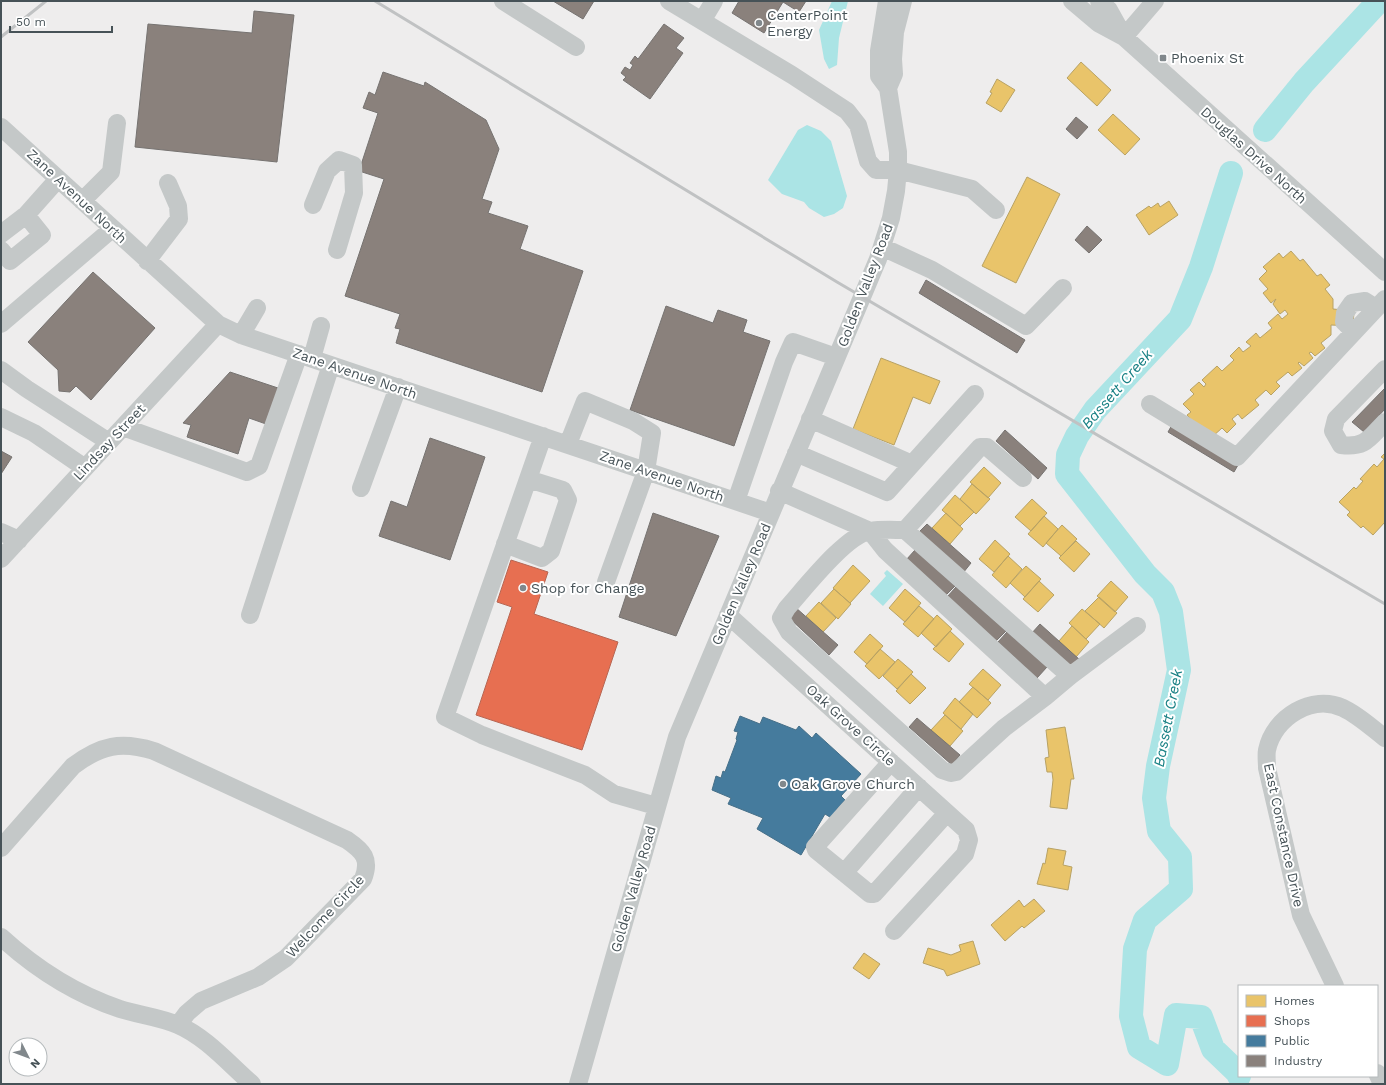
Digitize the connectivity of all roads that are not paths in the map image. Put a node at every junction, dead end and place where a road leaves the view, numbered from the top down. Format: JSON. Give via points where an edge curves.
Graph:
{"nodes":[{"id":1,"x":503,"y":1,"type":"edge"},
{"id":2,"x":669,"y":1,"type":"edge"},
{"id":3,"x":714,"y":1,"type":"edge"},
{"id":4,"x":887,"y":1,"type":"edge"},
{"id":5,"x":903,"y":1,"type":"edge"},
{"id":6,"x":1072,"y":1,"type":"edge"},
{"id":7,"x":1099,"y":1,"type":"edge"},
{"id":8,"x":1155,"y":1,"type":"edge"},
{"id":9,"x":702,"y":21,"type":"junction"},
{"id":10,"x":1124,"y":37,"type":"junction"},
{"id":11,"x":576,"y":47,"type":"dead end"},
{"id":12,"x":888,"y":88,"type":"junction"},
{"id":13,"x":117,"y":123,"type":"dead end"},
{"id":14,"x":1,"y":127,"type":"edge"},
{"id":15,"x":898,"y":170,"type":"junction"},
{"id":16,"x":58,"y":179,"type":"junction"},
{"id":17,"x":168,"y":183,"type":"dead end"},
{"id":18,"x":82,"y":201,"type":"junction"},
{"id":19,"x":313,"y":205,"type":"dead end"},
{"id":20,"x":996,"y":210,"type":"dead end"},
{"id":21,"x":26,"y":215,"type":"junction"},
{"id":22,"x":112,"y":229,"type":"junction"},
{"id":23,"x":1,"y":234,"type":"edge"},
{"id":24,"x":882,"y":248,"type":"junction"},
{"id":25,"x":1,"y":250,"type":"edge"},
{"id":26,"x":337,"y":250,"type":"dead end"},
{"id":27,"x":147,"y":261,"type":"junction"},
{"id":28,"x":1385,"y":272,"type":"edge"},
{"id":29,"x":1063,"y":288,"type":"dead end"},
{"id":30,"x":1381,"y":304,"type":"edge"},
{"id":31,"x":257,"y":308,"type":"dead end"},
{"id":32,"x":1,"y":324,"type":"edge"},
{"id":33,"x":218,"y":324,"type":"junction"},
{"id":34,"x":321,"y":326,"type":"dead end"},
{"id":35,"x":241,"y":334,"type":"junction"},
{"id":36,"x":305,"y":356,"type":"junction"},
{"id":37,"x":836,"y":357,"type":"junction"},
{"id":38,"x":331,"y":365,"type":"junction"},
{"id":39,"x":1385,"y":369,"type":"edge"},
{"id":40,"x":1,"y":370,"type":"edge"},
{"id":41,"x":398,"y":387,"type":"junction"},
{"id":42,"x":975,"y":394,"type":"dead end"},
{"id":43,"x":1150,"y":404,"type":"dead end"},
{"id":44,"x":1,"y":417,"type":"edge"},
{"id":45,"x":810,"y":419,"type":"junction"},
{"id":46,"x":1385,"y":422,"type":"edge"},
{"id":47,"x":123,"y":427,"type":"junction"},
{"id":48,"x":543,"y":436,"type":"junction"},
{"id":49,"x":109,"y":442,"type":"junction"},
{"id":50,"x":568,"y":444,"type":"junction"},
{"id":51,"x":796,"y":453,"type":"junction"},
{"id":52,"x":912,"y":464,"type":"junction"},
{"id":53,"x":85,"y":468,"type":"junction"},
{"id":54,"x":646,"y":471,"type":"junction"},
{"id":55,"x":1023,"y":478,"type":"dead end"},
{"id":56,"x":528,"y":479,"type":"junction"},
{"id":57,"x":362,"y":488,"type":"dead end"},
{"id":58,"x":780,"y":491,"type":"junction"},
{"id":59,"x":736,"y":501,"type":"junction"},
{"id":60,"x":771,"y":513,"type":"junction"},
{"id":61,"x":905,"y":530,"type":"junction"},
{"id":62,"x":870,"y":531,"type":"junction"},
{"id":63,"x":1,"y":532,"type":"edge"},
{"id":64,"x":19,"y":540,"type":"junction"},
{"id":65,"x":505,"y":544,"type":"junction"},
{"id":66,"x":1,"y":559,"type":"edge"},
{"id":67,"x":606,"y":582,"type":"dead end"},
{"id":68,"x":250,"y":615,"type":"dead end"},
{"id":69,"x":728,"y":615,"type":"junction"},
{"id":70,"x":1137,"y":626,"type":"dead end"},
{"id":71,"x":1070,"y":676,"type":"junction"},
{"id":72,"x":1045,"y":697,"type":"junction"},
{"id":73,"x":1385,"y":738,"type":"edge"},
{"id":74,"x":891,"y":762,"type":"junction"},
{"id":75,"x":919,"y":787,"type":"junction"},
{"id":76,"x":656,"y":806,"type":"junction"},
{"id":77,"x":947,"y":813,"type":"junction"},
{"id":78,"x":1,"y":848,"type":"edge"},
{"id":79,"x":844,"y":873,"type":"junction"},
{"id":80,"x":894,"y":931,"type":"dead end"},
{"id":81,"x":1,"y":937,"type":"edge"},
{"id":82,"x":1335,"y":985,"type":"edge"},
{"id":83,"x":178,"y":1025,"type":"junction"},
{"id":84,"x":252,"y":1084,"type":"edge"},
{"id":85,"x":578,"y":1084,"type":"edge"}],
"edges":[{"from":1,"to":11,"type":"street"},
{"from":2,"to":9,"type":"street"},
{"from":3,"to":9,"type":"street"},
{"from":4,"to":12,"type":"street","name":"Golden Valley Road","via":[[879,51],[879,76]]},
{"from":5,"to":12,"type":"street","name":"Golden Valley Road","via":[[895,32],[894,74]]},
{"from":6,"to":10,"type":"street","name":"Douglas Drive North","via":[[1098,24]]},
{"from":7,"to":10,"type":"street","name":"Douglas Drive North","via":[[1109,10]]},
{"from":8,"to":10,"type":"street"},
{"from":9,"to":15,"type":"street","via":[[847,111],[858,126],[868,161],[876,170]]},
{"from":10,"to":28,"type":"street","name":"Douglas Drive North"},
{"from":12,"to":15,"type":"street","name":"Golden Valley Road","via":[[898,152]]},
{"from":13,"to":18,"type":"street","via":[[111,172]]},
{"from":14,"to":16,"type":"street","name":"Zane Avenue North"},
{"from":15,"to":20,"type":"street","via":[[972,189]]},
{"from":15,"to":24,"type":"street","name":"Golden Valley Road","via":[[891,218]]},
{"from":16,"to":18,"type":"street","name":"Zane Avenue North"},
{"from":16,"to":21,"type":"street"},
{"from":17,"to":27,"type":"street","via":[[178,206],[179,218]]},
{"from":18,"to":22,"type":"street","name":"Zane Avenue North"},
{"from":19,"to":26,"type":"street","via":[[327,171],[339,160],[353,165],[354,193]]},
{"from":21,"to":23,"type":"street"},
{"from":21,"to":25,"type":"street","via":[[42,235],[10,261]]},
{"from":22,"to":27,"type":"street","name":"Zane Avenue North"},
{"from":22,"to":32,"type":"street"},
{"from":24,"to":29,"type":"street","via":[[932,270],[1026,326]]},
{"from":24,"to":37,"type":"street","name":"Golden Valley Road"},
{"from":27,"to":33,"type":"street","name":"Zane Avenue North"},
{"from":30,"to":43,"type":"street","via":[[1365,301],[1352,303],[1345,313],[1344,322],[1354,332],[1237,457]]},
{"from":31,"to":35,"type":"street"},
{"from":33,"to":35,"type":"street","name":"Zane Avenue North"},
{"from":33,"to":47,"type":"street","name":"Lindsay Street"},
{"from":34,"to":36,"type":"street"},
{"from":35,"to":36,"type":"street","name":"Zane Avenue North"},
{"from":36,"to":38,"type":"street","name":"Zane Avenue North"},
{"from":36,"to":47,"type":"street","via":[[259,466],[247,472]]},
{"from":37,"to":45,"type":"street","name":"Golden Valley Road"},
{"from":37,"to":59,"type":"street","via":[[793,342]]},
{"from":38,"to":41,"type":"street","name":"Zane Avenue North"},
{"from":38,"to":68,"type":"street"},
{"from":39,"to":46,"type":"street","via":[[1336,419],[1332,431],[1342,445],[1354,446],[1364,443]]},
{"from":40,"to":49,"type":"street"},
{"from":41,"to":48,"type":"street","name":"Zane Avenue North"},
{"from":41,"to":57,"type":"street"},
{"from":42,"to":52,"type":"street"},
{"from":44,"to":53,"type":"street","via":[[34,433]]},
{"from":45,"to":51,"type":"street","name":"Golden Valley Road"},
{"from":45,"to":52,"type":"street"},
{"from":47,"to":49,"type":"street","name":"Lindsay Street"},
{"from":48,"to":50,"type":"street","name":"Zane Avenue North"},
{"from":48,"to":56,"type":"street"},
{"from":49,"to":53,"type":"street","name":"Lindsay Street"},
{"from":50,"to":54,"type":"street","name":"Zane Avenue North"},
{"from":50,"to":54,"type":"street","via":[[585,401],[633,421],[652,433]]},
{"from":51,"to":52,"type":"street","via":[[887,492]]},
{"from":51,"to":58,"type":"street","name":"Golden Valley Road"},
{"from":53,"to":64,"type":"street","name":"Lindsay Street"},
{"from":54,"to":59,"type":"street","name":"Zane Avenue North"},
{"from":54,"to":67,"type":"street"},
{"from":55,"to":61,"type":"street","via":[[987,447],[980,447]]},
{"from":56,"to":65,"type":"street"},
{"from":56,"to":65,"type":"street","via":[[563,490],[568,500],[551,551],[542,558]]},
{"from":58,"to":60,"type":"street","name":"Golden Valley Road"},
{"from":58,"to":62,"type":"street"},
{"from":59,"to":60,"type":"street","name":"Zane Avenue North"},
{"from":60,"to":69,"type":"street","name":"Golden Valley Road"},
{"from":61,"to":62,"type":"street"},
{"from":61,"to":71,"type":"street"},
{"from":62,"to":72,"type":"street","via":[[885,550]]},
{"from":62,"to":72,"type":"street","via":[[858,535],[844,546],[787,608],[781,618],[789,632],[947,772],[956,772],[964,766],[1004,728]]},
{"from":63,"to":64,"type":"street"},
{"from":64,"to":66,"type":"street","name":"Lindsay Street"},
{"from":65,"to":76,"type":"street","via":[[445,717],[482,735],[584,775],[614,794]]},
{"from":69,"to":74,"type":"street","name":"Oak Grove Circle"},
{"from":69,"to":76,"type":"street","name":"Golden Valley Road","via":[[676,737]]},
{"from":70,"to":71,"type":"street"},
{"from":71,"to":72,"type":"street"},
{"from":73,"to":82,"type":"street","name":"East Constance Drive","via":[[1343,708],[1319,703],[1296,711],[1283,721],[1267,750],[1267,768],[1301,915]]},
{"from":74,"to":75,"type":"street","name":"Oak Grove Circle"},
{"from":74,"to":79,"type":"street","via":[[815,847]]},
{"from":75,"to":77,"type":"street","name":"Oak Grove Circle"},
{"from":75,"to":79,"type":"street"},
{"from":76,"to":85,"type":"street","name":"Golden Valley Road"},
{"from":77,"to":79,"type":"street","via":[[874,894],[870,894]]},
{"from":77,"to":80,"type":"street","name":"Oak Grove Circle","via":[[966,830],[969,840],[965,854]]},
{"from":78,"to":83,"type":"street","name":"Welcome Circle","via":[[73,766],[87,755],[103,748],[120,745],[154,751],[347,840],[360,849],[366,860],[363,879],[286,958],[258,977],[201,1001]]},
{"from":81,"to":83,"type":"street","via":[[20,954],[64,985],[119,1008]]},
{"from":83,"to":84,"type":"street","via":[[206,1044]]}]}
